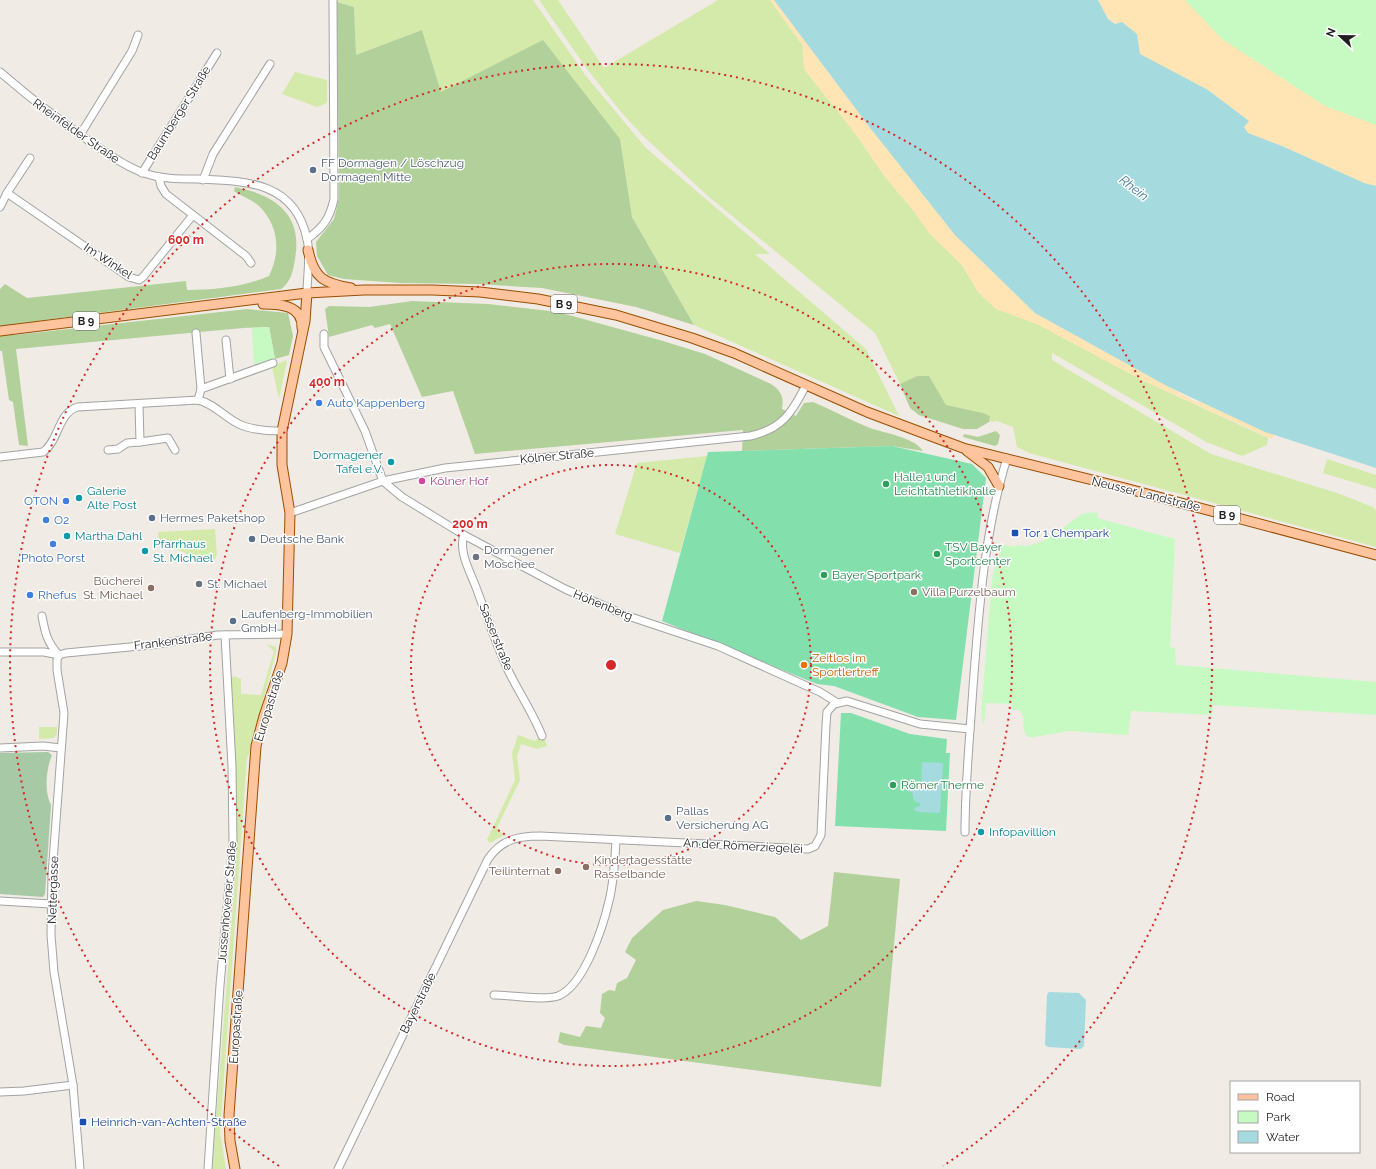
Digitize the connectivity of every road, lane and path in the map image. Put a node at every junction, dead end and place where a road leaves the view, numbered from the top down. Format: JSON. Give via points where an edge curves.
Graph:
{"nodes":[{"id":1,"x":333,"y":0,"type":"edge"},
{"id":2,"x":138,"y":35,"type":"dead end"},
{"id":3,"x":217,"y":53,"type":"dead end"},
{"id":4,"x":270,"y":64,"type":"dead end"},
{"id":5,"x":0,"y":72,"type":"edge"},
{"id":6,"x":80,"y":135,"type":"junction"},
{"id":7,"x":30,"y":158,"type":"dead end"},
{"id":8,"x":142,"y":173,"type":"junction"},
{"id":9,"x":159,"y":177,"type":"junction"},
{"id":10,"x":203,"y":180,"type":"junction"},
{"id":11,"x":7,"y":193,"type":"junction"},
{"id":12,"x":0,"y":207,"type":"edge"},
{"id":13,"x":193,"y":215,"type":"junction"},
{"id":14,"x":307,"y":239,"type":"junction"},
{"id":15,"x":308,"y":250,"type":"junction"},
{"id":16,"x":251,"y":263,"type":"dead end"},
{"id":17,"x":364,"y":290,"type":"junction"},
{"id":18,"x":307,"y":293,"type":"junction"},
{"id":19,"x":248,"y":301,"type":"junction"},
{"id":20,"x":0,"y":332,"type":"edge"},
{"id":21,"x":196,"y":333,"type":"dead end"},
{"id":22,"x":324,"y":334,"type":"dead end"},
{"id":23,"x":302,"y":335,"type":"junction"},
{"id":24,"x":226,"y":340,"type":"dead end"},
{"id":25,"x":273,"y":363,"type":"dead end"},
{"id":26,"x":230,"y":379,"type":"junction"},
{"id":27,"x":806,"y":384,"type":"junction"},
{"id":28,"x":201,"y":389,"type":"junction"},
{"id":29,"x":198,"y":400,"type":"junction"},
{"id":30,"x":138,"y":404,"type":"junction"},
{"id":31,"x":282,"y":431,"type":"junction"},
{"id":32,"x":140,"y":442,"type":"junction"},
{"id":33,"x":963,"y":448,"type":"junction"},
{"id":34,"x":108,"y":450,"type":"dead end"},
{"id":35,"x":175,"y":450,"type":"dead end"},
{"id":36,"x":0,"y":457,"type":"edge"},
{"id":37,"x":1007,"y":458,"type":"junction"},
{"id":38,"x":384,"y":482,"type":"junction"},
{"id":39,"x":999,"y":486,"type":"junction"},
{"id":40,"x":290,"y":513,"type":"junction"},
{"id":41,"x":464,"y":535,"type":"junction"},
{"id":42,"x":1376,"y":555,"type":"edge"},
{"id":43,"x":42,"y":616,"type":"dead end"},
{"id":44,"x":288,"y":634,"type":"junction"},
{"id":45,"x":225,"y":635,"type":"junction"},
{"id":46,"x":0,"y":652,"type":"edge"},
{"id":47,"x":59,"y":655,"type":"junction"},
{"id":48,"x":836,"y":702,"type":"junction"},
{"id":49,"x":970,"y":729,"type":"junction"},
{"id":50,"x":542,"y":736,"type":"dead end"},
{"id":51,"x":0,"y":748,"type":"edge"},
{"id":52,"x":61,"y":748,"type":"junction"},
{"id":53,"x":965,"y":832,"type":"dead end"},
{"id":54,"x":616,"y":840,"type":"junction"},
{"id":55,"x":503,"y":842,"type":"joint"},
{"id":56,"x":0,"y":901,"type":"edge"},
{"id":57,"x":51,"y":904,"type":"junction"},
{"id":58,"x":494,"y":994,"type":"dead end"},
{"id":59,"x":73,"y":1085,"type":"junction"},
{"id":60,"x":0,"y":1092,"type":"edge"},
{"id":61,"x":80,"y":1169,"type":"edge"},
{"id":62,"x":208,"y":1169,"type":"edge"},
{"id":63,"x":235,"y":1169,"type":"edge"},
{"id":64,"x":338,"y":1169,"type":"edge"}],
"edges":[{"from":1,"to":14,"type":"street","via":[[334,199],[325,224]]},
{"from":2,"to":6,"type":"street","via":[[132,51]]},
{"from":3,"to":8,"type":"street","name":"Baumberger Straße"},
{"from":4,"to":10,"type":"street","via":[[213,154]]},
{"from":5,"to":6,"type":"street","name":"Rheinfelder Straße"},
{"from":6,"to":8,"type":"street","name":"Rheinfelder Straße","via":[[118,161]]},
{"from":7,"to":11,"type":"street"},
{"from":8,"to":9,"type":"street","name":"Rheinfelder Straße"},
{"from":9,"to":10,"type":"street","name":"Rheinfelder Straße"},
{"from":9,"to":13,"type":"street","via":[[163,191]]},
{"from":10,"to":14,"type":"street","name":"Rheinfelder Straße","via":[[256,184],[279,195],[292,207]]},
{"from":11,"to":12,"type":"street"},
{"from":11,"to":13,"type":"street","name":"Im Winkel","via":[[134,280],[143,277]]},
{"from":13,"to":16,"type":"street","via":[[246,256]]},
{"from":14,"to":15,"type":"street","name":"Rheinfelder Straße"},
{"from":15,"to":17,"type":"main road","via":[[311,266],[321,278],[334,284]]},
{"from":15,"to":18,"type":"street","name":"Rheinfelder Straße"},
{"from":17,"to":18,"type":"main road","number":"B 9"},
{"from":17,"to":27,"type":"main road","number":"B 9","via":[[480,292],[576,306],[649,324],[692,338]]},
{"from":18,"to":19,"type":"main road","number":"B 9"},
{"from":18,"to":23,"type":"main road","name":"Europastraße","via":[[307,312]]},
{"from":19,"to":20,"type":"main road","number":"B 9"},
{"from":19,"to":23,"type":"main road","via":[[290,306],[300,318]]},
{"from":21,"to":28,"type":"street"},
{"from":22,"to":38,"type":"street","via":[[324,347],[365,431]]},
{"from":23,"to":31,"type":"main road","name":"Europastraße"},
{"from":24,"to":26,"type":"street"},
{"from":25,"to":26,"type":"street"},
{"from":26,"to":28,"type":"street"},
{"from":27,"to":33,"type":"main road","number":"B 9","via":[[867,412]]},
{"from":27,"to":38,"type":"street","name":"Kölner Straße","via":[[783,422],[758,434],[479,463]]},
{"from":28,"to":29,"type":"street"},
{"from":29,"to":30,"type":"street"},
{"from":29,"to":31,"type":"street","via":[[207,402],[240,425]]},
{"from":30,"to":32,"type":"street"},
{"from":30,"to":36,"type":"street","via":[[74,408],[64,418],[52,443],[43,452]]},
{"from":31,"to":40,"type":"main road","name":"Europastraße","via":[[282,465]]},
{"from":32,"to":34,"type":"street","via":[[127,443],[118,449]]},
{"from":32,"to":35,"type":"street","via":[[168,438]]},
{"from":33,"to":37,"type":"main road","number":"B 9"},
{"from":33,"to":39,"type":"main road","via":[[988,467]]},
{"from":37,"to":39,"type":"street"},
{"from":37,"to":42,"type":"main road","name":"Neusser Landstraße","number":"B 9"},
{"from":38,"to":40,"type":"street","name":"Kölner Straße"},
{"from":38,"to":41,"type":"street","name":"Höhenberg","via":[[402,497]]},
{"from":39,"to":49,"type":"street","via":[[982,580]]},
{"from":40,"to":44,"type":"main road","name":"Europastraße"},
{"from":41,"to":48,"type":"street","name":"Höhenberg","via":[[565,589],[625,615],[718,646],[820,692]]},
{"from":41,"to":50,"type":"street","name":"Sasserstraße","via":[[461,543],[464,554],[486,615],[508,669]]},
{"from":43,"to":47,"type":"street","via":[[46,638]]},
{"from":44,"to":45,"type":"street","name":"Frankenstraße"},
{"from":44,"to":63,"type":"main road","name":"Europastraße","via":[[282,663],[256,746],[229,1115]]},
{"from":45,"to":47,"type":"street","name":"Frankenstraße","via":[[151,645],[66,652]]},
{"from":45,"to":62,"type":"street","name":"Jussenhovener Straße","via":[[233,843],[220,985]]},
{"from":46,"to":47,"type":"street","via":[[44,652]]},
{"from":47,"to":52,"type":"street","name":"Nettergasse","via":[[57,670],[64,713]]},
{"from":48,"to":49,"type":"street","via":[[859,704],[920,724]]},
{"from":48,"to":54,"type":"street","name":"An der Römerziegelei","via":[[830,707],[827,717],[821,835],[815,846],[801,849]]},
{"from":49,"to":53,"type":"street"},
{"from":51,"to":52,"type":"street"},
{"from":52,"to":57,"type":"street","name":"Nettergasse"},
{"from":54,"to":55,"type":"street","name":"An der Römerziegelei","via":[[525,836]]},
{"from":54,"to":58,"type":"street","via":[[609,901],[588,960],[572,987],[556,996],[545,998]]},
{"from":55,"to":64,"type":"street","name":"Bayerstraße","via":[[488,859]]},
{"from":56,"to":57,"type":"street"},
{"from":57,"to":59,"type":"street","name":"Nettergasse","via":[[52,958]]},
{"from":59,"to":60,"type":"street"},
{"from":59,"to":61,"type":"street","name":"Nettergasse"}]}
